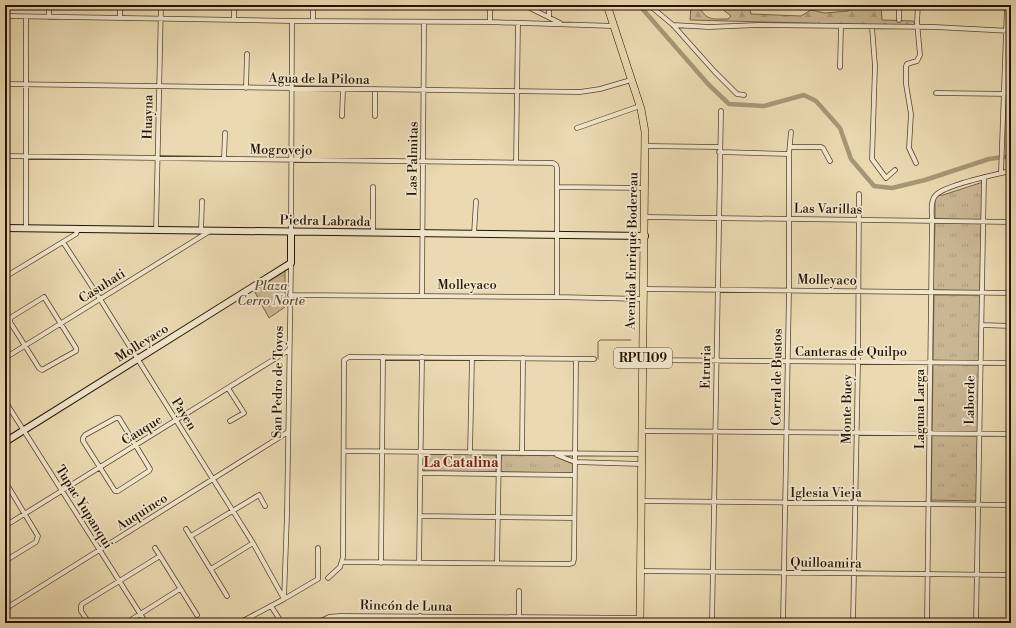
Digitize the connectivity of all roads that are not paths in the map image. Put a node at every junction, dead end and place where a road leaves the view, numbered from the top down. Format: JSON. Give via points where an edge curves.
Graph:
{"nodes":[{"id":1,"x":49,"y":5,"type":"edge"},
{"id":2,"x":120,"y":5,"type":"edge"},
{"id":3,"x":161,"y":5,"type":"edge"},
{"id":4,"x":234,"y":5,"type":"edge"},
{"id":5,"x":314,"y":5,"type":"edge"},
{"id":6,"x":490,"y":5,"type":"edge"},
{"id":7,"x":524,"y":5,"type":"edge"},
{"id":8,"x":549,"y":5,"type":"edge"},
{"id":9,"x":608,"y":5,"type":"edge"},
{"id":10,"x":649,"y":5,"type":"edge"},
{"id":11,"x":1007,"y":5,"type":"edge"},
{"id":12,"x":899,"y":6,"type":"edge"},
{"id":13,"x":918,"y":6,"type":"edge"},
{"id":14,"x":5,"y":16,"type":"edge"},
{"id":15,"x":26,"y":17,"type":"junction"},
{"id":16,"x":49,"y":17,"type":"junction"},
{"id":17,"x":549,"y":17,"type":"junction"},
{"id":18,"x":120,"y":18,"type":"junction"},
{"id":19,"x":160,"y":19,"type":"junction"},
{"id":20,"x":234,"y":20,"type":"junction"},
{"id":21,"x":899,"y":20,"type":"dead end"},
{"id":22,"x":292,"y":21,"type":"junction"},
{"id":23,"x":313,"y":21,"type":"junction"},
{"id":24,"x":424,"y":22,"type":"junction"},
{"id":25,"x":490,"y":22,"type":"junction"},
{"id":26,"x":518,"y":23,"type":"junction"},
{"id":27,"x":562,"y":24,"type":"junction"},
{"id":28,"x":673,"y":25,"type":"junction"},
{"id":29,"x":614,"y":26,"type":"junction"},
{"id":30,"x":841,"y":26,"type":"junction"},
{"id":31,"x":872,"y":27,"type":"junction"},
{"id":32,"x":917,"y":28,"type":"junction"},
{"id":33,"x":1009,"y":31,"type":"edge"},
{"id":34,"x":246,"y":54,"type":"dead end"},
{"id":35,"x":840,"y":67,"type":"dead end"},
{"id":36,"x":631,"y":80,"type":"junction"},
{"id":37,"x":5,"y":84,"type":"edge"},
{"id":38,"x":26,"y":84,"type":"junction"},
{"id":39,"x":159,"y":86,"type":"junction"},
{"id":40,"x":246,"y":88,"type":"junction"},
{"id":41,"x":292,"y":88,"type":"junction"},
{"id":42,"x":343,"y":89,"type":"junction"},
{"id":43,"x":375,"y":89,"type":"junction"},
{"id":44,"x":424,"y":90,"type":"junction"},
{"id":45,"x":517,"y":92,"type":"junction"},
{"id":46,"x":936,"y":93,"type":"dead end"},
{"id":47,"x":1004,"y":94,"type":"junction"},
{"id":48,"x":1011,"y":94,"type":"edge"},
{"id":49,"x":744,"y":95,"type":"dead end"},
{"id":50,"x":640,"y":106,"type":"junction"},
{"id":51,"x":720,"y":111,"type":"dead end"},
{"id":52,"x":342,"y":116,"type":"dead end"},
{"id":53,"x":375,"y":116,"type":"dead end"},
{"id":54,"x":577,"y":128,"type":"dead end"},
{"id":55,"x":791,"y":132,"type":"dead end"},
{"id":56,"x":225,"y":133,"type":"dead end"},
{"id":57,"x":646,"y":146,"type":"junction"},
{"id":58,"x":719,"y":147,"type":"junction"},
{"id":59,"x":791,"y":147,"type":"junction"},
{"id":60,"x":719,"y":152,"type":"junction"},
{"id":61,"x":789,"y":154,"type":"junction"},
{"id":62,"x":5,"y":156,"type":"edge"},
{"id":63,"x":26,"y":156,"type":"junction"},
{"id":64,"x":157,"y":158,"type":"junction"},
{"id":65,"x":224,"y":159,"type":"junction"},
{"id":66,"x":291,"y":160,"type":"junction"},
{"id":67,"x":830,"y":161,"type":"dead end"},
{"id":68,"x":423,"y":162,"type":"junction"},
{"id":69,"x":516,"y":163,"type":"junction"},
{"id":70,"x":916,"y":163,"type":"dead end"},
{"id":71,"x":895,"y":170,"type":"dead end"},
{"id":72,"x":1011,"y":171,"type":"edge"},
{"id":73,"x":1001,"y":173,"type":"junction"},
{"id":74,"x":984,"y":177,"type":"junction"},
{"id":75,"x":373,"y":187,"type":"dead end"},
{"id":76,"x":557,"y":187,"type":"junction"},
{"id":77,"x":645,"y":188,"type":"junction"},
{"id":78,"x":858,"y":194,"type":"dead end"},
{"id":79,"x":202,"y":201,"type":"dead end"},
{"id":80,"x":476,"y":201,"type":"dead end"},
{"id":81,"x":645,"y":217,"type":"junction"},
{"id":82,"x":719,"y":218,"type":"junction"},
{"id":83,"x":789,"y":219,"type":"junction"},
{"id":84,"x":858,"y":220,"type":"junction"},
{"id":85,"x":932,"y":221,"type":"junction"},
{"id":86,"x":984,"y":222,"type":"junction"},
{"id":87,"x":1011,"y":222,"type":"edge"},
{"id":88,"x":5,"y":228,"type":"edge"},
{"id":89,"x":26,"y":228,"type":"junction"},
{"id":90,"x":78,"y":229,"type":"junction"},
{"id":91,"x":156,"y":230,"type":"junction"},
{"id":92,"x":201,"y":231,"type":"junction"},
{"id":93,"x":210,"y":231,"type":"junction"},
{"id":94,"x":291,"y":232,"type":"junction"},
{"id":95,"x":373,"y":233,"type":"junction"},
{"id":96,"x":422,"y":234,"type":"junction"},
{"id":97,"x":474,"y":234,"type":"junction"},
{"id":98,"x":557,"y":235,"type":"junction"},
{"id":99,"x":645,"y":236,"type":"junction"},
{"id":100,"x":63,"y":242,"type":"junction"},
{"id":101,"x":291,"y":263,"type":"junction"},
{"id":102,"x":5,"y":278,"type":"edge"},
{"id":103,"x":644,"y":289,"type":"junction"},
{"id":104,"x":718,"y":289,"type":"junction"},
{"id":105,"x":789,"y":290,"type":"junction"},
{"id":106,"x":858,"y":291,"type":"junction"},
{"id":107,"x":931,"y":293,"type":"junction"},
{"id":108,"x":982,"y":293,"type":"junction"},
{"id":109,"x":1011,"y":293,"type":"edge"},
{"id":110,"x":290,"y":295,"type":"junction"},
{"id":111,"x":422,"y":296,"type":"junction"},
{"id":112,"x":557,"y":297,"type":"junction"},
{"id":113,"x":100,"y":299,"type":"junction"},
{"id":114,"x":644,"y":299,"type":"junction"},
{"id":115,"x":62,"y":323,"type":"junction"},
{"id":116,"x":982,"y":325,"type":"junction"},
{"id":117,"x":1011,"y":326,"type":"edge"},
{"id":118,"x":25,"y":346,"type":"junction"},
{"id":119,"x":290,"y":350,"type":"junction"},
{"id":120,"x":383,"y":357,"type":"junction"},
{"id":121,"x":422,"y":357,"type":"junction"},
{"id":122,"x":5,"y":358,"type":"edge"},
{"id":123,"x":472,"y":358,"type":"junction"},
{"id":124,"x":523,"y":358,"type":"junction"},
{"id":125,"x":138,"y":359,"type":"junction"},
{"id":126,"x":576,"y":359,"type":"junction"},
{"id":127,"x":594,"y":359,"type":"dead end"},
{"id":128,"x":643,"y":360,"type":"junction"},
{"id":129,"x":716,"y":360,"type":"junction"},
{"id":130,"x":787,"y":362,"type":"junction"},
{"id":131,"x":858,"y":362,"type":"junction"},
{"id":132,"x":930,"y":363,"type":"junction"},
{"id":133,"x":981,"y":363,"type":"junction"},
{"id":134,"x":1011,"y":363,"type":"edge"},
{"id":135,"x":228,"y":388,"type":"junction"},
{"id":136,"x":5,"y":401,"type":"edge"},
{"id":137,"x":176,"y":420,"type":"junction"},
{"id":138,"x":230,"y":421,"type":"dead end"},
{"id":139,"x":24,"y":430,"type":"junction"},
{"id":140,"x":642,"y":431,"type":"junction"},
{"id":141,"x":288,"y":432,"type":"junction"},
{"id":142,"x":716,"y":432,"type":"junction"},
{"id":143,"x":786,"y":432,"type":"junction"},
{"id":144,"x":856,"y":433,"type":"junction"},
{"id":145,"x":930,"y":434,"type":"junction"},
{"id":146,"x":980,"y":434,"type":"junction"},
{"id":147,"x":1011,"y":434,"type":"edge"},
{"id":148,"x":5,"y":442,"type":"edge"},
{"id":149,"x":136,"y":445,"type":"junction"},
{"id":150,"x":344,"y":451,"type":"junction"},
{"id":151,"x":382,"y":452,"type":"junction"},
{"id":152,"x":421,"y":452,"type":"junction"},
{"id":153,"x":470,"y":453,"type":"junction"},
{"id":154,"x":499,"y":453,"type":"junction"},
{"id":155,"x":522,"y":453,"type":"junction"},
{"id":156,"x":554,"y":454,"type":"junction"},
{"id":157,"x":575,"y":454,"type":"junction"},
{"id":158,"x":642,"y":454,"type":"junction"},
{"id":159,"x":575,"y":462,"type":"junction"},
{"id":160,"x":642,"y":464,"type":"junction"},
{"id":161,"x":99,"y":468,"type":"junction"},
{"id":162,"x":421,"y":473,"type":"junction"},
{"id":163,"x":498,"y":473,"type":"junction"},
{"id":164,"x":574,"y":475,"type":"junction"},
{"id":165,"x":213,"y":479,"type":"junction"},
{"id":166,"x":5,"y":487,"type":"edge"},
{"id":167,"x":62,"y":491,"type":"junction"},
{"id":168,"x":641,"y":501,"type":"junction"},
{"id":169,"x":714,"y":501,"type":"junction"},
{"id":170,"x":785,"y":502,"type":"junction"},
{"id":171,"x":855,"y":503,"type":"junction"},
{"id":172,"x":929,"y":504,"type":"junction"},
{"id":173,"x":978,"y":504,"type":"junction"},
{"id":174,"x":1011,"y":505,"type":"edge"},
{"id":175,"x":265,"y":506,"type":"dead end"},
{"id":176,"x":232,"y":510,"type":"junction"},
{"id":177,"x":24,"y":514,"type":"junction"},
{"id":178,"x":420,"y":516,"type":"junction"},
{"id":179,"x":497,"y":517,"type":"junction"},
{"id":180,"x":574,"y":518,"type":"junction"},
{"id":181,"x":5,"y":526,"type":"edge"},
{"id":182,"x":186,"y":529,"type":"dead end"},
{"id":183,"x":191,"y":536,"type":"junction"},
{"id":184,"x":253,"y":543,"type":"junction"},
{"id":185,"x":155,"y":548,"type":"dead end"},
{"id":186,"x":318,"y":548,"type":"dead end"},
{"id":187,"x":99,"y":550,"type":"junction"},
{"id":188,"x":160,"y":556,"type":"junction"},
{"id":189,"x":5,"y":561,"type":"edge"},
{"id":190,"x":342,"y":562,"type":"junction"},
{"id":191,"x":381,"y":563,"type":"junction"},
{"id":192,"x":420,"y":563,"type":"junction"},
{"id":193,"x":497,"y":563,"type":"junction"},
{"id":194,"x":211,"y":569,"type":"junction"},
{"id":195,"x":640,"y":571,"type":"junction"},
{"id":196,"x":712,"y":572,"type":"junction"},
{"id":197,"x":784,"y":573,"type":"junction"},
{"id":198,"x":854,"y":573,"type":"junction"},
{"id":199,"x":928,"y":574,"type":"junction"},
{"id":200,"x":977,"y":575,"type":"junction"},
{"id":201,"x":1011,"y":575,"type":"edge"},
{"id":202,"x":328,"y":578,"type":"dead end"},
{"id":203,"x":119,"y":581,"type":"junction"},
{"id":204,"x":180,"y":589,"type":"junction"},
{"id":205,"x":519,"y":591,"type":"dead end"},
{"id":206,"x":227,"y":596,"type":"dead end"},
{"id":207,"x":284,"y":599,"type":"junction"},
{"id":208,"x":271,"y":606,"type":"junction"},
{"id":209,"x":5,"y":609,"type":"edge"},
{"id":210,"x":140,"y":614,"type":"junction"},
{"id":211,"x":197,"y":615,"type":"dead end"},
{"id":212,"x":340,"y":616,"type":"junction"},
{"id":213,"x":420,"y":616,"type":"junction"},
{"id":214,"x":519,"y":618,"type":"junction"},
{"id":215,"x":572,"y":618,"type":"junction"},
{"id":216,"x":640,"y":621,"type":"edge"},
{"id":217,"x":89,"y":623,"type":"edge"},
{"id":218,"x":126,"y":623,"type":"edge"},
{"id":219,"x":146,"y":623,"type":"edge"},
{"id":220,"x":239,"y":623,"type":"edge"},
{"id":221,"x":282,"y":623,"type":"edge"},
{"id":222,"x":317,"y":623,"type":"edge"},
{"id":223,"x":370,"y":623,"type":"edge"},
{"id":224,"x":418,"y":623,"type":"edge"},
{"id":225,"x":519,"y":623,"type":"edge"},
{"id":226,"x":572,"y":623,"type":"edge"},
{"id":227,"x":712,"y":623,"type":"edge"},
{"id":228,"x":783,"y":623,"type":"edge"},
{"id":229,"x":853,"y":623,"type":"edge"},
{"id":230,"x":927,"y":623,"type":"edge"},
{"id":231,"x":976,"y":623,"type":"edge"}],
"edges":[{"from":1,"to":16,"type":"street"},
{"from":2,"to":18,"type":"street"},
{"from":3,"to":19,"type":"street","name":"Huayna"},
{"from":4,"to":20,"type":"street"},
{"from":5,"to":23,"type":"street"},
{"from":6,"to":25,"type":"street"},
{"from":7,"to":17,"type":"street"},
{"from":8,"to":17,"type":"street"},
{"from":9,"to":29,"type":"main road","name":"Avenida Enrique Bodereau","number":"RPU109"},
{"from":10,"to":28,"type":"street"},
{"from":11,"to":33,"type":"street"},
{"from":12,"to":13,"type":"street"},
{"from":12,"to":21,"type":"street"},
{"from":13,"to":32,"type":"street"},
{"from":14,"to":15,"type":"street"},
{"from":15,"to":16,"type":"street"},
{"from":15,"to":38,"type":"street"},
{"from":16,"to":18,"type":"street"},
{"from":17,"to":27,"type":"street"},
{"from":18,"to":19,"type":"street"},
{"from":19,"to":20,"type":"street"},
{"from":19,"to":39,"type":"street","name":"Huayna"},
{"from":20,"to":22,"type":"street"},
{"from":22,"to":23,"type":"street"},
{"from":22,"to":41,"type":"street","name":"San Pedro de Toyos"},
{"from":23,"to":24,"type":"street"},
{"from":24,"to":25,"type":"street"},
{"from":24,"to":44,"type":"street","name":"Las Palmitas"},
{"from":25,"to":26,"type":"street"},
{"from":26,"to":27,"type":"street"},
{"from":26,"to":45,"type":"street"},
{"from":27,"to":29,"type":"street"},
{"from":28,"to":30,"type":"street"},
{"from":28,"to":49,"type":"street","via":[[736,94]]},
{"from":29,"to":36,"type":"main road","name":"Avenida Enrique Bodereau","number":"RPU109"},
{"from":30,"to":31,"type":"street"},
{"from":30,"to":35,"type":"street"},
{"from":31,"to":32,"type":"street"},
{"from":31,"to":71,"type":"street","via":[[876,66],[872,159],[886,178]]},
{"from":32,"to":33,"type":"street"},
{"from":32,"to":70,"type":"street","via":[[920,55],[917,61],[907,64],[906,72],[911,114],[909,148]]},
{"from":33,"to":47,"type":"street"},
{"from":34,"to":40,"type":"street"},
{"from":36,"to":45,"type":"street","name":"Agua de la Pilona","via":[[589,92]]},
{"from":36,"to":50,"type":"main road","name":"Avenida Enrique Bodereau","number":"RPU109"},
{"from":37,"to":38,"type":"street","name":"Agua de la Pilona"},
{"from":38,"to":39,"type":"street","name":"Agua de la Pilona"},
{"from":38,"to":63,"type":"street"},
{"from":39,"to":40,"type":"street","name":"Agua de la Pilona"},
{"from":39,"to":64,"type":"street","name":"Huayna"},
{"from":40,"to":41,"type":"street","name":"Agua de la Pilona"},
{"from":41,"to":42,"type":"street","name":"Agua de la Pilona"},
{"from":41,"to":66,"type":"street","name":"San Pedro de Toyos"},
{"from":42,"to":43,"type":"street","name":"Agua de la Pilona"},
{"from":42,"to":52,"type":"street"},
{"from":43,"to":44,"type":"street","name":"Agua de la Pilona"},
{"from":43,"to":53,"type":"street"},
{"from":44,"to":45,"type":"street","name":"Agua de la Pilona"},
{"from":44,"to":68,"type":"street","name":"Las Palmitas"},
{"from":45,"to":69,"type":"street"},
{"from":46,"to":47,"type":"street"},
{"from":47,"to":48,"type":"street"},
{"from":47,"to":73,"type":"street"},
{"from":50,"to":54,"type":"street"},
{"from":50,"to":57,"type":"main road","name":"Avenida Enrique Bodereau","number":"RPU109"},
{"from":51,"to":58,"type":"street","name":"Etruria"},
{"from":55,"to":59,"type":"street","name":"Corral de Bustos"},
{"from":56,"to":65,"type":"street"},
{"from":57,"to":58,"type":"street"},
{"from":57,"to":77,"type":"main road","name":"Avenida Enrique Bodereau","number":"RPU109"},
{"from":58,"to":60,"type":"street","name":"Etruria"},
{"from":59,"to":61,"type":"street","name":"Corral de Bustos"},
{"from":59,"to":67,"type":"street","via":[[821,147]]},
{"from":60,"to":61,"type":"street"},
{"from":60,"to":82,"type":"street","name":"Etruria"},
{"from":61,"to":83,"type":"street","name":"Corral de Bustos"},
{"from":62,"to":63,"type":"street","name":"Mogrovejo"},
{"from":63,"to":64,"type":"street","name":"Mogrovejo"},
{"from":63,"to":89,"type":"street"},
{"from":64,"to":65,"type":"street","name":"Mogrovejo"},
{"from":64,"to":91,"type":"street","name":"Huayna"},
{"from":65,"to":66,"type":"street","name":"Mogrovejo"},
{"from":66,"to":68,"type":"street","name":"Mogrovejo"},
{"from":66,"to":94,"type":"street","name":"San Pedro de Toyos"},
{"from":68,"to":69,"type":"street","name":"Mogrovejo"},
{"from":68,"to":96,"type":"street","name":"Las Palmitas"},
{"from":69,"to":76,"type":"street","name":"Mogrovejo","via":[[553,163],[556,165]]},
{"from":72,"to":73,"type":"street"},
{"from":73,"to":74,"type":"street"},
{"from":74,"to":85,"type":"street","name":"Laguna Larga","via":[[944,190],[935,196]]},
{"from":74,"to":86,"type":"street","name":"Laborde"},
{"from":75,"to":95,"type":"street"},
{"from":76,"to":77,"type":"street"},
{"from":76,"to":98,"type":"street"},
{"from":77,"to":81,"type":"main road","name":"Avenida Enrique Bodereau","number":"RPU109"},
{"from":78,"to":84,"type":"street","name":"Monte Buey"},
{"from":79,"to":92,"type":"street"},
{"from":80,"to":97,"type":"street"},
{"from":81,"to":82,"type":"street","name":"Las Varillas"},
{"from":81,"to":99,"type":"main road","name":"Avenida Enrique Bodereau","number":"RPU109"},
{"from":82,"to":83,"type":"street","name":"Las Varillas"},
{"from":82,"to":104,"type":"street","name":"Etruria"},
{"from":83,"to":84,"type":"street","name":"Las Varillas"},
{"from":83,"to":105,"type":"street","name":"Corral de Bustos"},
{"from":84,"to":85,"type":"street","name":"Las Varillas"},
{"from":84,"to":106,"type":"street","name":"Monte Buey"},
{"from":85,"to":86,"type":"street","name":"Las Varillas"},
{"from":85,"to":107,"type":"street","name":"Laguna Larga"},
{"from":86,"to":87,"type":"street","name":"Las Varillas"},
{"from":86,"to":108,"type":"street","name":"Laborde"},
{"from":88,"to":89,"type":"main road","name":"Piedra Labrada"},
{"from":89,"to":90,"type":"main road","name":"Piedra Labrada"},
{"from":90,"to":91,"type":"main road","name":"Piedra Labrada"},
{"from":90,"to":100,"type":"street","via":[[76,234]]},
{"from":91,"to":92,"type":"main road","name":"Piedra Labrada"},
{"from":92,"to":93,"type":"main road","name":"Piedra Labrada"},
{"from":93,"to":94,"type":"main road","name":"Piedra Labrada"},
{"from":93,"to":113,"type":"street","name":"Casuhati"},
{"from":94,"to":95,"type":"main road","name":"Piedra Labrada"},
{"from":94,"to":101,"type":"main road","name":"San Pedro de Toyos"},
{"from":95,"to":96,"type":"main road","name":"Piedra Labrada"},
{"from":96,"to":97,"type":"main road","name":"Piedra Labrada"},
{"from":96,"to":111,"type":"street","name":"Las Palmitas"},
{"from":97,"to":98,"type":"main road","name":"Piedra Labrada"},
{"from":98,"to":99,"type":"main road","name":"Piedra Labrada"},
{"from":98,"to":112,"type":"street"},
{"from":99,"to":103,"type":"main road","name":"Avenida Enrique Bodereau","number":"RPU109"},
{"from":100,"to":102,"type":"street"},
{"from":100,"to":113,"type":"street","name":"Payen"},
{"from":101,"to":110,"type":"street","name":"San Pedro de Toyos"},
{"from":101,"to":125,"type":"main road","name":"Molleyaco"},
{"from":103,"to":104,"type":"street","name":"Molleyaco"},
{"from":103,"to":114,"type":"main road","name":"Avenida Enrique Bodereau","number":"RPU109"},
{"from":104,"to":105,"type":"street","name":"Molleyaco"},
{"from":104,"to":129,"type":"street","name":"Etruria"},
{"from":105,"to":106,"type":"street","name":"Molleyaco"},
{"from":105,"to":130,"type":"street","name":"Corral de Bustos"},
{"from":106,"to":107,"type":"street","name":"Molleyaco"},
{"from":106,"to":131,"type":"street","name":"Monte Buey"},
{"from":107,"to":108,"type":"street","name":"Molleyaco"},
{"from":107,"to":132,"type":"street","name":"Laguna Larga"},
{"from":108,"to":109,"type":"street","name":"Molleyaco"},
{"from":108,"to":116,"type":"street","name":"Laborde"},
{"from":110,"to":111,"type":"street","name":"Molleyaco"},
{"from":110,"to":119,"type":"street","name":"San Pedro de Toyos"},
{"from":111,"to":112,"type":"street","name":"Molleyaco"},
{"from":112,"to":114,"type":"street","name":"Molleyaco"},
{"from":113,"to":115,"type":"street","name":"Casuhati"},
{"from":113,"to":125,"type":"street","name":"Payen"},
{"from":114,"to":128,"type":"main road","name":"Avenida Enrique Bodereau","number":"RPU109"},
{"from":115,"to":118,"type":"street","name":"Casuhati"},
{"from":115,"to":118,"type":"street","via":[[76,346],[76,351],[42,370]]},
{"from":115,"to":118,"type":"street","via":[[44,297],[11,317],[10,322]]},
{"from":116,"to":117,"type":"street"},
{"from":116,"to":133,"type":"street","name":"Laborde"},
{"from":118,"to":122,"type":"street","name":"Casuhati"},
{"from":119,"to":135,"type":"street","name":"Cauque"},
{"from":119,"to":141,"type":"street","name":"San Pedro de Toyos"},
{"from":120,"to":121,"type":"street"},
{"from":120,"to":150,"type":"street","via":[[345,357]]},
{"from":120,"to":151,"type":"street"},
{"from":121,"to":123,"type":"street"},
{"from":121,"to":152,"type":"street"},
{"from":123,"to":124,"type":"street"},
{"from":123,"to":153,"type":"street"},
{"from":124,"to":126,"type":"street"},
{"from":124,"to":155,"type":"street"},
{"from":125,"to":137,"type":"street","name":"Payen"},
{"from":125,"to":139,"type":"main road","name":"Molleyaco"},
{"from":126,"to":127,"type":"street"},
{"from":126,"to":157,"type":"street"},
{"from":128,"to":129,"type":"street","name":"Canteras de Quilpo"},
{"from":128,"to":140,"type":"main road","name":"Avenida Enrique Bodereau","number":"RPU109"},
{"from":129,"to":130,"type":"street","name":"Canteras de Quilpo"},
{"from":129,"to":142,"type":"street","name":"Etruria"},
{"from":130,"to":131,"type":"street","name":"Canteras de Quilpo"},
{"from":130,"to":143,"type":"street","name":"Corral de Bustos"},
{"from":131,"to":132,"type":"street","name":"Canteras de Quilpo"},
{"from":131,"to":144,"type":"street","name":"Monte Buey"},
{"from":132,"to":133,"type":"street","name":"Canteras de Quilpo"},
{"from":132,"to":145,"type":"street","name":"Laguna Larga"},
{"from":133,"to":134,"type":"street","name":"Canteras de Quilpo"},
{"from":133,"to":146,"type":"street","name":"Laborde"},
{"from":135,"to":137,"type":"street","name":"Cauque"},
{"from":135,"to":138,"type":"street","via":[[244,413]]},
{"from":136,"to":139,"type":"street","name":"Tupac Yupanqui"},
{"from":137,"to":149,"type":"street","name":"Cauque"},
{"from":137,"to":165,"type":"street","name":"Payen"},
{"from":139,"to":148,"type":"main road","name":"Molleyaco"},
{"from":139,"to":167,"type":"street","name":"Tupac Yupanqui"},
{"from":140,"to":142,"type":"street"},
{"from":140,"to":158,"type":"main road","name":"Avenida Enrique Bodereau","number":"RPU109"},
{"from":141,"to":165,"type":"street","name":"Auquinco"},
{"from":141,"to":207,"type":"street","name":"San Pedro de Toyos"},
{"from":142,"to":143,"type":"street"},
{"from":142,"to":169,"type":"street","name":"Etruria"},
{"from":143,"to":144,"type":"street"},
{"from":143,"to":170,"type":"street","name":"Corral de Bustos"},
{"from":144,"to":145,"type":"street"},
{"from":144,"to":171,"type":"street","name":"Monte Buey"},
{"from":145,"to":146,"type":"street"},
{"from":145,"to":172,"type":"street","name":"Laguna Larga"},
{"from":146,"to":147,"type":"street"},
{"from":146,"to":173,"type":"street","name":"Laborde"},
{"from":149,"to":161,"type":"street","name":"Cauque"},
{"from":149,"to":161,"type":"street","via":[[150,469],[118,491],[115,492]]},
{"from":149,"to":161,"type":"street","via":[[119,418],[85,435],[83,441]]},
{"from":150,"to":151,"type":"street"},
{"from":150,"to":190,"type":"street"},
{"from":151,"to":152,"type":"street"},
{"from":151,"to":191,"type":"street"},
{"from":152,"to":153,"type":"street"},
{"from":152,"to":162,"type":"street"},
{"from":153,"to":154,"type":"street"},
{"from":154,"to":155,"type":"street"},
{"from":154,"to":163,"type":"street"},
{"from":155,"to":156,"type":"street"},
{"from":156,"to":157,"type":"street"},
{"from":156,"to":159,"type":"street"},
{"from":157,"to":158,"type":"street"},
{"from":157,"to":159,"type":"street"},
{"from":158,"to":160,"type":"main road","name":"Avenida Enrique Bodereau","number":"RPU109"},
{"from":159,"to":160,"type":"street"},
{"from":159,"to":164,"type":"street"},
{"from":160,"to":168,"type":"main road","name":"Avenida Enrique Bodereau","number":"RPU109"},
{"from":161,"to":167,"type":"street","name":"Cauque"},
{"from":162,"to":163,"type":"street"},
{"from":162,"to":178,"type":"street"},
{"from":163,"to":164,"type":"street"},
{"from":163,"to":179,"type":"street"},
{"from":164,"to":180,"type":"street"},
{"from":165,"to":176,"type":"street","name":"Payen"},
{"from":165,"to":187,"type":"street","name":"Auquinco"},
{"from":166,"to":177,"type":"street"},
{"from":167,"to":177,"type":"street","name":"Cauque"},
{"from":167,"to":187,"type":"street","name":"Tupac Yupanqui"},
{"from":168,"to":169,"type":"street","name":"Iglesia Vieja"},
{"from":168,"to":195,"type":"main road","name":"Avenida Enrique Bodereau","number":"RPU109"},
{"from":169,"to":170,"type":"street","name":"Iglesia Vieja"},
{"from":169,"to":196,"type":"street","name":"Etruria"},
{"from":170,"to":171,"type":"street","name":"Iglesia Vieja"},
{"from":170,"to":197,"type":"street","name":"Corral de Bustos"},
{"from":171,"to":172,"type":"street","name":"Iglesia Vieja"},
{"from":171,"to":198,"type":"street","name":"Monte Buey"},
{"from":172,"to":173,"type":"street","name":"Iglesia Vieja"},
{"from":172,"to":199,"type":"street","name":"Laguna Larga"},
{"from":173,"to":174,"type":"street","name":"Iglesia Vieja"},
{"from":173,"to":200,"type":"street","name":"Laborde"},
{"from":175,"to":176,"type":"street","via":[[259,495]]},
{"from":176,"to":183,"type":"street"},
{"from":176,"to":184,"type":"street","name":"Payen"},
{"from":177,"to":181,"type":"street","name":"Cauque"},
{"from":177,"to":189,"type":"street","via":[[38,539]]},
{"from":178,"to":179,"type":"street"},
{"from":178,"to":192,"type":"street"},
{"from":179,"to":180,"type":"street"},
{"from":179,"to":193,"type":"street"},
{"from":180,"to":193,"type":"street","via":[[574,560],[569,564]]},
{"from":182,"to":183,"type":"street"},
{"from":183,"to":194,"type":"street"},
{"from":184,"to":194,"type":"street"},
{"from":184,"to":207,"type":"street","name":"Payen"},
{"from":185,"to":188,"type":"street"},
{"from":186,"to":207,"type":"street","via":[[318,579]]},
{"from":187,"to":203,"type":"street","name":"Tupac Yupanqui"},
{"from":187,"to":209,"type":"street","name":"Auquinco"},
{"from":188,"to":203,"type":"street"},
{"from":188,"to":204,"type":"street"},
{"from":190,"to":191,"type":"street"},
{"from":190,"to":202,"type":"street","via":[[336,572]]},
{"from":191,"to":192,"type":"street"},
{"from":192,"to":193,"type":"street"},
{"from":194,"to":206,"type":"street"},
{"from":195,"to":196,"type":"street","name":"Quilloamira"},
{"from":195,"to":216,"type":"main road","name":"Avenida Enrique Bodereau","number":"RPU109"},
{"from":196,"to":197,"type":"street","name":"Quilloamira"},
{"from":196,"to":227,"type":"street","name":"Etruria"},
{"from":197,"to":198,"type":"street","name":"Quilloamira"},
{"from":197,"to":228,"type":"street","name":"Corral de Bustos"},
{"from":198,"to":199,"type":"street","name":"Quilloamira"},
{"from":198,"to":229,"type":"street","name":"Monte Buey"},
{"from":199,"to":200,"type":"street","name":"Quilloamira"},
{"from":199,"to":230,"type":"street","name":"Laguna Larga"},
{"from":200,"to":201,"type":"street","name":"Quilloamira"},
{"from":200,"to":231,"type":"street","name":"Laborde"},
{"from":203,"to":210,"type":"street","name":"Tupac Yupanqui"},
{"from":203,"to":217,"type":"street","via":[[82,604],[81,611]]},
{"from":204,"to":210,"type":"street"},
{"from":204,"to":211,"type":"street"},
{"from":205,"to":214,"type":"street"},
{"from":207,"to":208,"type":"street"},
{"from":208,"to":220,"type":"street"},
{"from":208,"to":221,"type":"street"},
{"from":210,"to":218,"type":"street"},
{"from":210,"to":219,"type":"street","name":"Tupac Yupanqui"},
{"from":212,"to":213,"type":"street","name":"Rincón de Luna"},
{"from":212,"to":222,"type":"street","name":"Rincón de Luna","via":[[329,617]]},
{"from":212,"to":223,"type":"street"},
{"from":213,"to":214,"type":"street","name":"Rincón de Luna"},
{"from":213,"to":224,"type":"street"},
{"from":214,"to":215,"type":"street","name":"Rincón de Luna"},
{"from":214,"to":225,"type":"street"},
{"from":215,"to":216,"type":"street","name":"Rincón de Luna"},
{"from":215,"to":226,"type":"street"}]}
